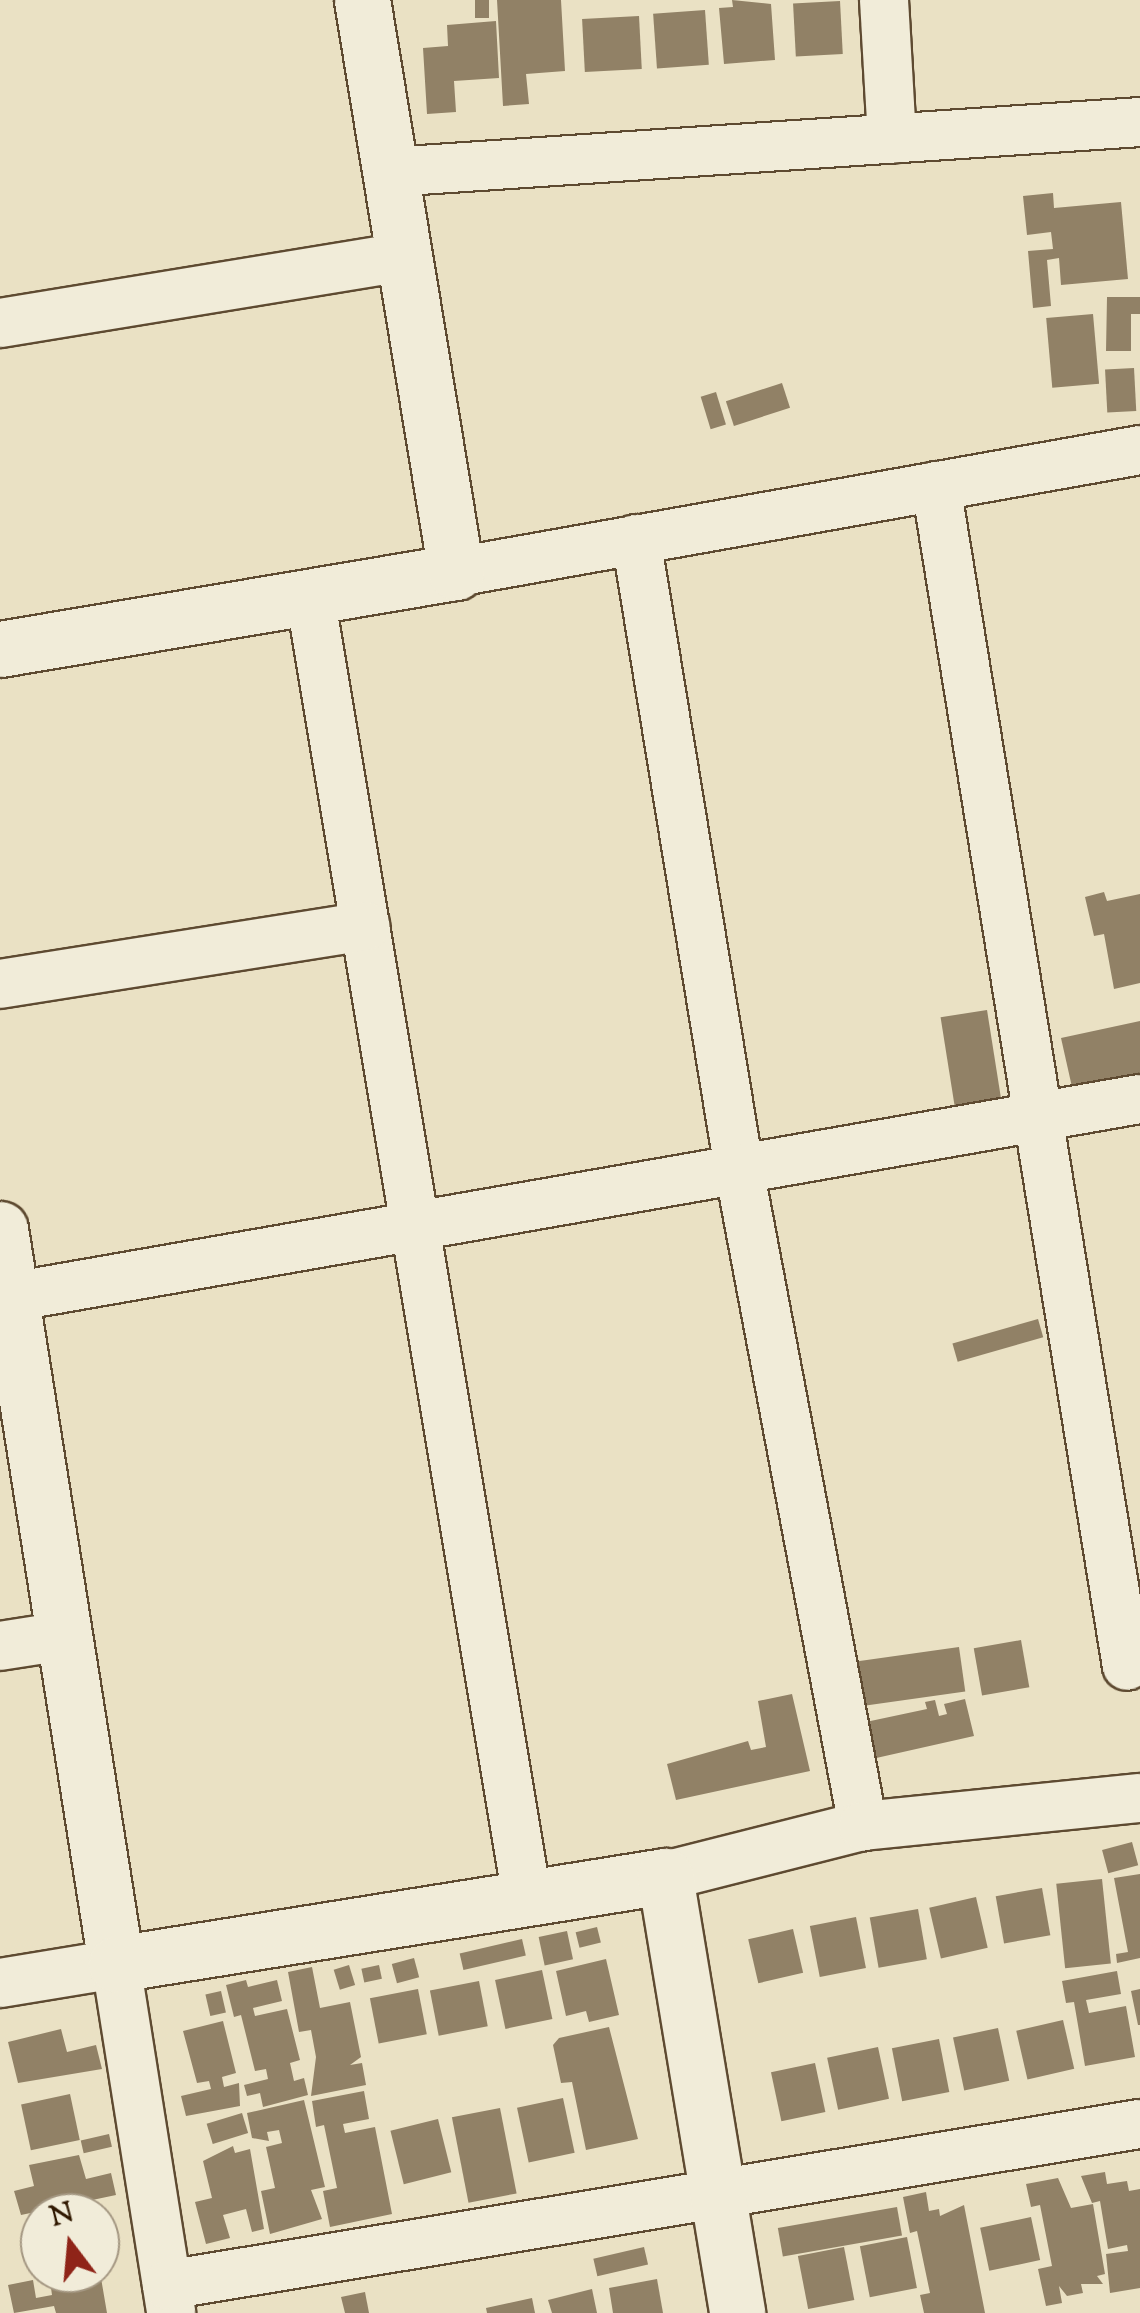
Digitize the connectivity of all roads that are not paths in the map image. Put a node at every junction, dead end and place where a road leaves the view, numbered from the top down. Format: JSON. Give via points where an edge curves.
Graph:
{"nodes":[{"id":1,"x":362,"y":0,"type":"edge"},
{"id":2,"x":884,"y":0,"type":"edge"},
{"id":3,"x":1140,"y":122,"type":"edge"},
{"id":4,"x":892,"y":139,"type":"junction"},
{"id":5,"x":390,"y":172,"type":"junction"},
{"id":6,"x":404,"y":257,"type":"junction"},
{"id":7,"x":0,"y":323,"type":"edge"},
{"id":8,"x":1140,"y":450,"type":"edge"},
{"id":9,"x":936,"y":486,"type":"junction"},
{"id":10,"x":636,"y":540,"type":"junction"},
{"id":11,"x":456,"y":572,"type":"junction"},
{"id":12,"x":310,"y":596,"type":"junction"},
{"id":13,"x":0,"y":649,"type":"edge"},
{"id":14,"x":365,"y":926,"type":"junction"},
{"id":15,"x":0,"y":984,"type":"edge"},
{"id":16,"x":1140,"y":1099,"type":"edge"},
{"id":17,"x":1041,"y":1116,"type":"junction"},
{"id":18,"x":738,"y":1169,"type":"junction"},
{"id":19,"x":415,"y":1226,"type":"junction"},
{"id":20,"x":0,"y":1229,"type":"edge"},
{"id":21,"x":9,"y":1324,"type":"edge"},
{"id":22,"x":64,"y":1636,"type":"junction"},
{"id":23,"x":0,"y":1646,"type":"edge"},
{"id":24,"x":1127,"y":1666,"type":"dead end"},
{"id":25,"x":1140,"y":1798,"type":"edge"},
{"id":26,"x":862,"y":1826,"type":"junction"},
{"id":27,"x":665,"y":1876,"type":"junction"},
{"id":28,"x":527,"y":1899,"type":"junction"},
{"id":29,"x":116,"y":1964,"type":"junction"},
{"id":30,"x":0,"y":1983,"type":"edge"},
{"id":31,"x":1140,"y":2124,"type":"edge"},
{"id":32,"x":717,"y":2192,"type":"junction"},
{"id":33,"x":169,"y":2299,"type":"edge"},
{"id":34,"x":737,"y":2313,"type":"edge"}],
"edges":[{"from":1,"to":5,"type":"street"},
{"from":2,"to":4,"type":"street"},
{"from":3,"to":4,"type":"street"},
{"from":4,"to":5,"type":"street"},
{"from":5,"to":6,"type":"street"},
{"from":6,"to":7,"type":"street"},
{"from":6,"to":11,"type":"street"},
{"from":8,"to":9,"type":"street"},
{"from":9,"to":10,"type":"street"},
{"from":9,"to":17,"type":"street"},
{"from":10,"to":11,"type":"street"},
{"from":10,"to":18,"type":"street"},
{"from":11,"to":12,"type":"street"},
{"from":12,"to":13,"type":"street"},
{"from":12,"to":14,"type":"street"},
{"from":14,"to":15,"type":"street"},
{"from":14,"to":19,"type":"street"},
{"from":16,"to":17,"type":"street"},
{"from":17,"to":18,"type":"street"},
{"from":17,"to":24,"type":"street"},
{"from":18,"to":19,"type":"street"},
{"from":18,"to":26,"type":"street"},
{"from":19,"to":21,"type":"street"},
{"from":19,"to":28,"type":"street"},
{"from":20,"to":21,"type":"street"},
{"from":21,"to":22,"type":"street"},
{"from":22,"to":23,"type":"street"},
{"from":22,"to":29,"type":"street"},
{"from":25,"to":26,"type":"street"},
{"from":26,"to":27,"type":"street"},
{"from":27,"to":28,"type":"street"},
{"from":27,"to":32,"type":"street"},
{"from":28,"to":29,"type":"street"},
{"from":29,"to":30,"type":"street"},
{"from":29,"to":33,"type":"street"},
{"from":31,"to":32,"type":"street"},
{"from":32,"to":33,"type":"street"},
{"from":32,"to":34,"type":"street"}]}
